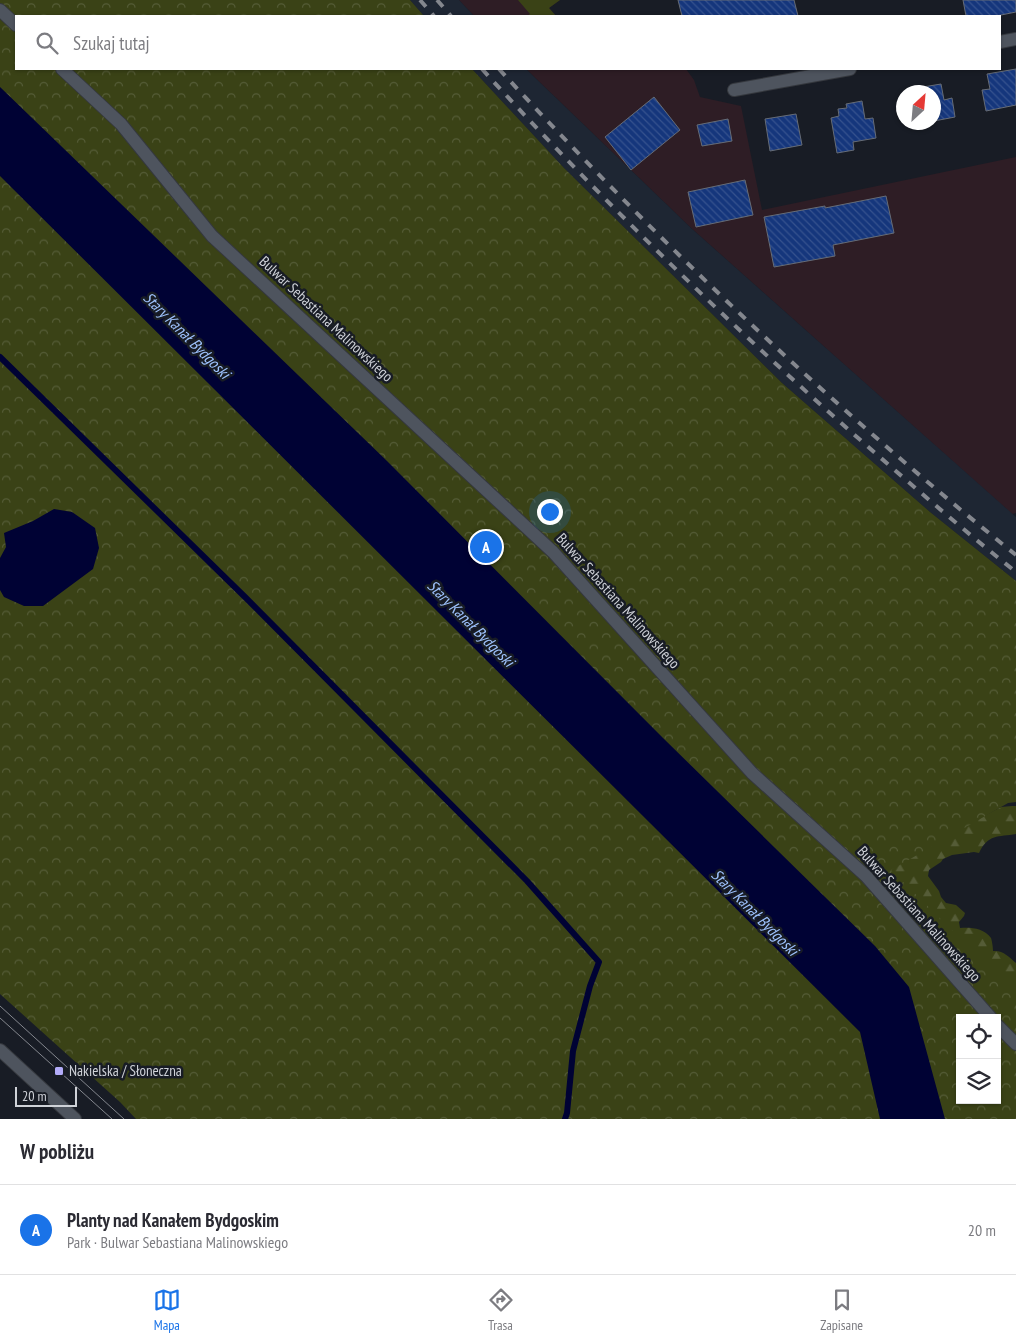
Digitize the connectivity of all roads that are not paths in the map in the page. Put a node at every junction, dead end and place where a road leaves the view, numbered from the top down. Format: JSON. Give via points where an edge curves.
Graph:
{"nodes":[{"id":1,"x":0,"y":10,"type":"edge"},
{"id":2,"x":15,"y":24,"type":"edge"},
{"id":3,"x":1016,"y":39,"type":"edge"},
{"id":4,"x":1001,"y":42,"type":"edge"},
{"id":5,"x":63,"y":70,"type":"edge"},
{"id":6,"x":844,"y":70,"type":"edge"},
{"id":7,"x":734,"y":90,"type":"dead end"},
{"id":8,"x":987,"y":1014,"type":"edge"},
{"id":9,"x":1001,"y":1028,"type":"edge"},
{"id":10,"x":1016,"y":1044,"type":"edge"},
{"id":11,"x":0,"y":1050,"type":"edge"},
{"id":12,"x":69,"y":1117,"type":"edge"}],
"edges":[{"from":1,"to":2,"type":"street"},
{"from":3,"to":4,"type":"street"},
{"from":5,"to":8,"type":"street","name":"Bulwar Sebastiana Malinowskiego","via":[[121,124],[212,236],[553,552],[752,773],[866,876]]},
{"from":6,"to":7,"type":"street"},
{"from":9,"to":10,"type":"street"},
{"from":11,"to":12,"type":"street"}]}
